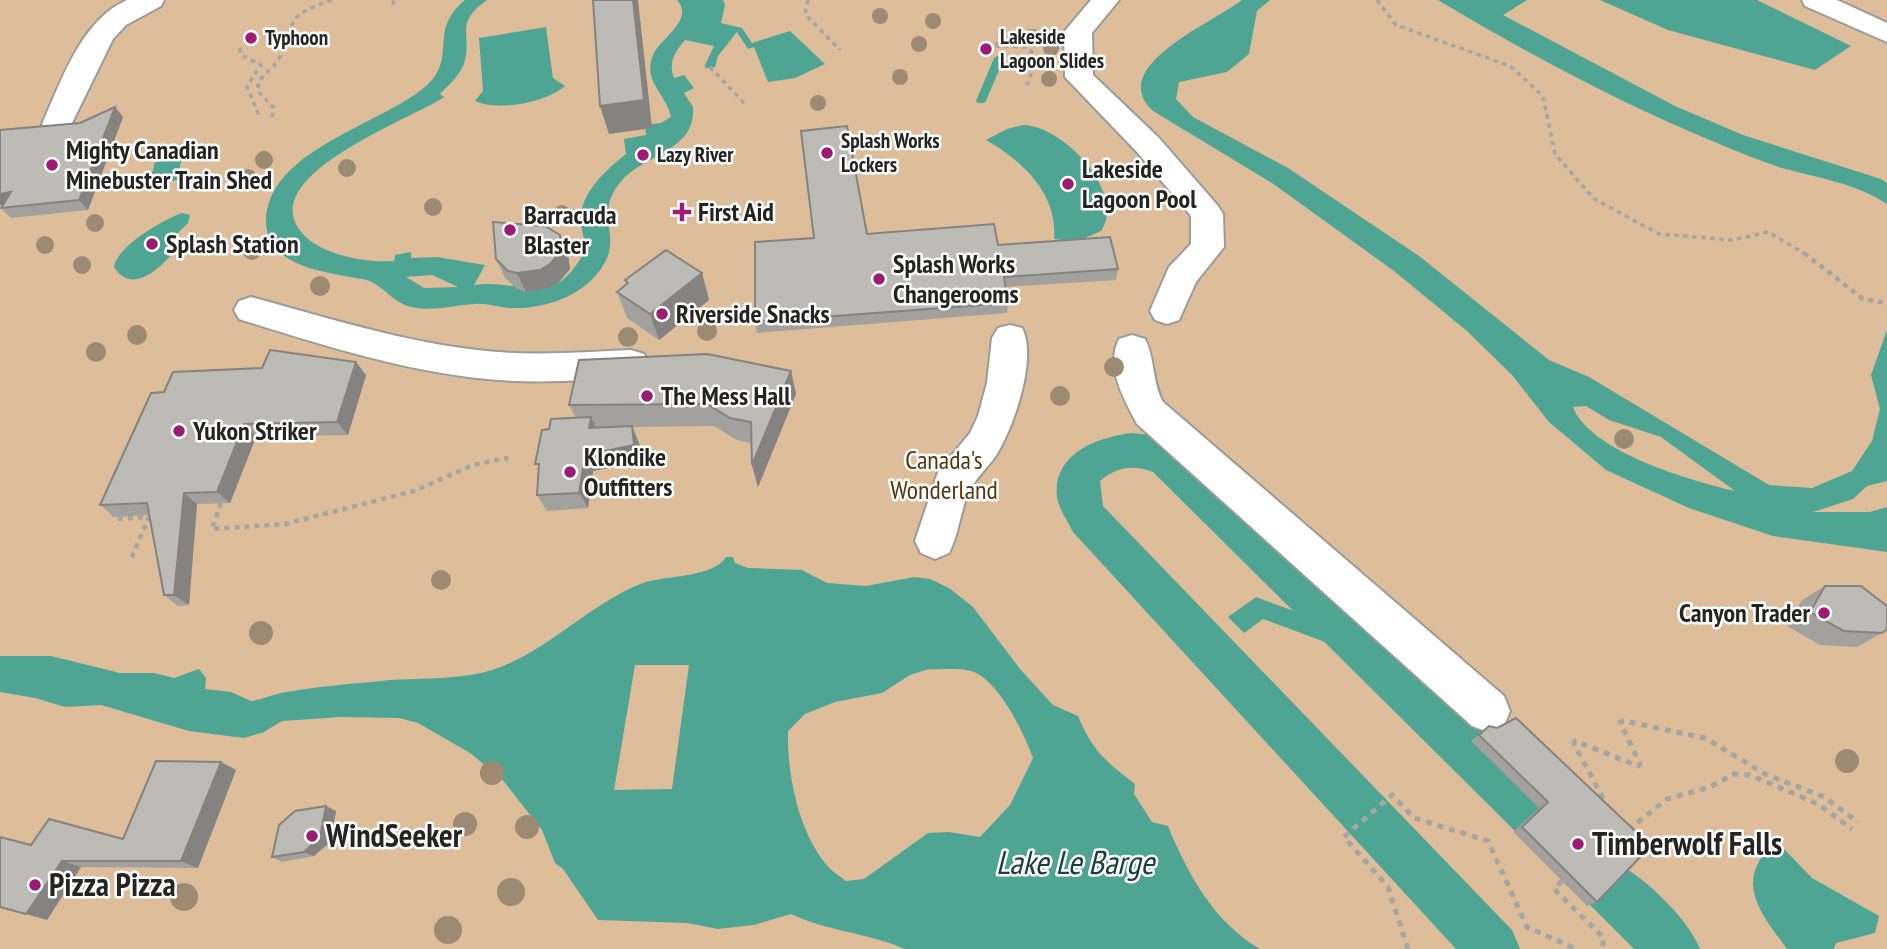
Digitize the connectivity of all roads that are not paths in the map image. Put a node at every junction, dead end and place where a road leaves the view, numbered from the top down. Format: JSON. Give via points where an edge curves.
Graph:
{"nodes":[{"id":1,"x":150,"y":0,"type":"edge"},
{"id":2,"x":1107,"y":0,"type":"edge"},
{"id":3,"x":1815,"y":0,"type":"edge"},
{"id":4,"x":1887,"y":34,"type":"edge"},
{"id":5,"x":57,"y":124,"type":"edge"},
{"id":6,"x":251,"y":310,"type":"dead end"},
{"id":7,"x":1167,"y":311,"type":"dead end"},
{"id":8,"x":1010,"y":338,"type":"dead end"},
{"id":9,"x":1132,"y":349,"type":"dead end"},
{"id":10,"x":658,"y":362,"type":"edge"},
{"id":11,"x":935,"y":541,"type":"dead end"},
{"id":12,"x":1488,"y":711,"type":"dead end"}],
"edges":[{"from":1,"to":5,"type":"lane","via":[[124,14],[95,43]]},
{"from":2,"to":7,"type":"lane","via":[[1078,32],[1079,77],[1148,145],[1207,214],[1208,247],[1181,276]]},
{"from":3,"to":4,"type":"lane"},
{"from":6,"to":10,"type":"lane","via":[[404,352],[486,365]]},
{"from":8,"to":11,"type":"lane","via":[[997,416],[983,444],[952,484]]},
{"from":9,"to":12,"type":"lane","via":[[1136,387],[1150,413]]}]}
